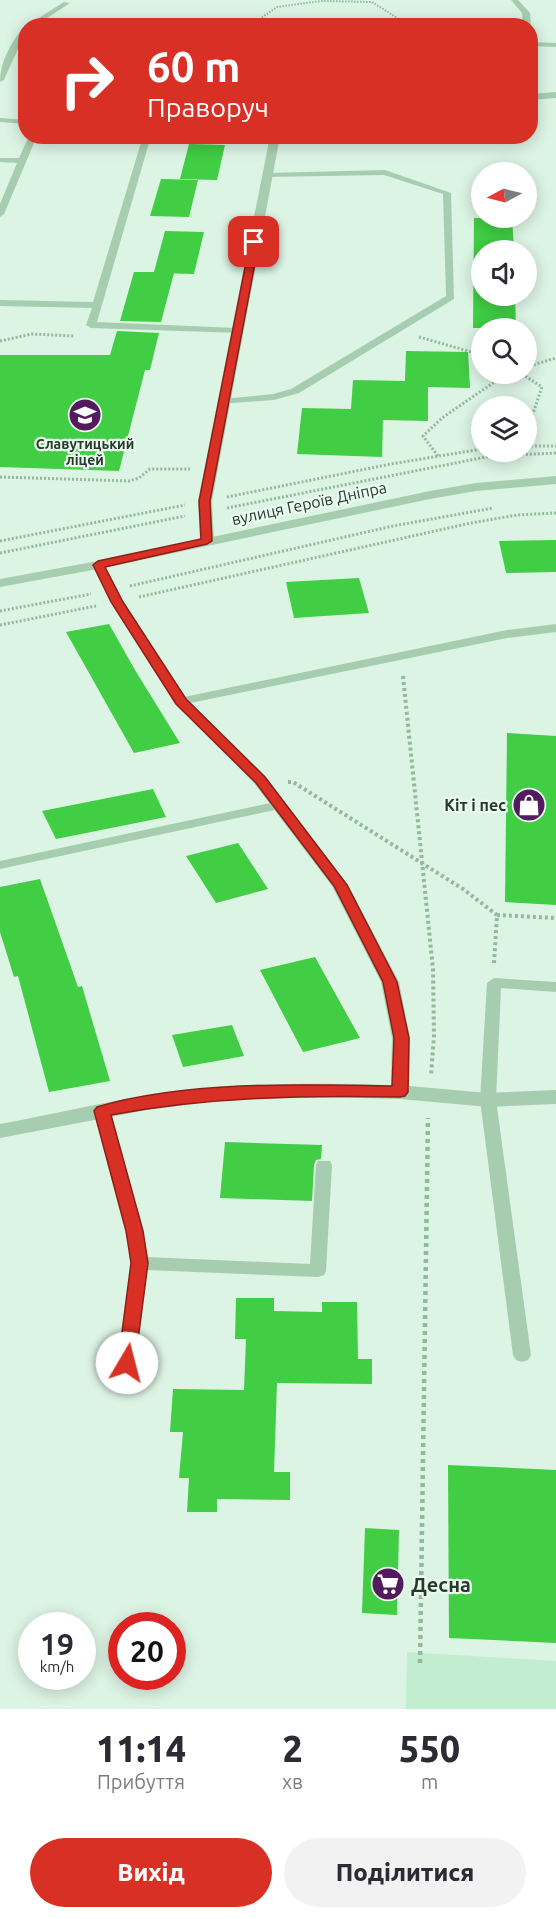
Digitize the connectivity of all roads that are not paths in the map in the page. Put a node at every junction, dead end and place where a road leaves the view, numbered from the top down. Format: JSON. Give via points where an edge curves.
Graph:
{"nodes":[{"id":1,"x":514,"y":0,"type":"edge"},
{"id":2,"x":66,"y":3,"type":"dead end"},
{"id":3,"x":42,"y":18,"type":"edge"},
{"id":4,"x":526,"y":18,"type":"edge"},
{"id":5,"x":18,"y":38,"type":"edge"},
{"id":6,"x":538,"y":45,"type":"edge"},
{"id":7,"x":556,"y":45,"type":"edge"},
{"id":8,"x":0,"y":80,"type":"edge"},
{"id":9,"x":556,"y":95,"type":"edge"},
{"id":10,"x":538,"y":96,"type":"edge"},
{"id":11,"x":0,"y":120,"type":"edge"},
{"id":12,"x":18,"y":121,"type":"edge"},
{"id":13,"x":29,"y":144,"type":"edge"},
{"id":14,"x":145,"y":144,"type":"edge"},
{"id":15,"x":273,"y":144,"type":"edge"},
{"id":16,"x":0,"y":160,"type":"edge"},
{"id":17,"x":22,"y":161,"type":"junction"},
{"id":18,"x":267,"y":175,"type":"junction"},
{"id":19,"x":0,"y":214,"type":"edge"},
{"id":20,"x":0,"y":303,"type":"edge"},
{"id":21,"x":97,"y":305,"type":"junction"},
{"id":22,"x":237,"y":331,"type":"junction"},
{"id":23,"x":223,"y":402,"type":"junction"},
{"id":24,"x":556,"y":480,"type":"edge"},
{"id":25,"x":207,"y":541,"type":"junction"},
{"id":26,"x":98,"y":565,"type":"junction"},
{"id":27,"x":0,"y":583,"type":"edge"},
{"id":28,"x":556,"y":627,"type":"edge"},
{"id":29,"x":181,"y":701,"type":"junction"},
{"id":30,"x":279,"y":805,"type":"junction"},
{"id":31,"x":0,"y":865,"type":"edge"},
{"id":32,"x":556,"y":987,"type":"edge"},
{"id":33,"x":400,"y":1092,"type":"junction"},
{"id":34,"x":556,"y":1097,"type":"edge"},
{"id":35,"x":488,"y":1100,"type":"junction"},
{"id":36,"x":102,"y":1111,"type":"junction"},
{"id":37,"x":0,"y":1131,"type":"edge"},
{"id":38,"x":324,"y":1165,"type":"dead end"},
{"id":39,"x":139,"y":1263,"type":"junction"},
{"id":40,"x":522,"y":1355,"type":"dead end"},
{"id":41,"x":123,"y":1387,"type":"dead end"}],
"edges":[{"from":1,"to":4,"type":"lane"},
{"from":2,"to":3,"type":"lane"},
{"from":5,"to":8,"type":"lane"},
{"from":6,"to":7,"type":"lane"},
{"from":9,"to":10,"type":"street"},
{"from":11,"to":12,"type":"lane"},
{"from":13,"to":17,"type":"lane"},
{"from":14,"to":21,"type":"lane"},
{"from":15,"to":18,"type":"street"},
{"from":16,"to":17,"type":"lane"},
{"from":17,"to":19,"type":"lane"},
{"from":18,"to":22,"type":"street"},
{"from":18,"to":23,"type":"lane","via":[[385,172],[447,193],[451,297],[289,394]]},
{"from":20,"to":21,"type":"lane"},
{"from":21,"to":22,"type":"lane","via":[[91,326]]},
{"from":22,"to":23,"type":"street"},
{"from":23,"to":25,"type":"street","via":[[205,507]]},
{"from":24,"to":25,"type":"street","name":"вулиця Героїв Дніпра","via":[[476,487]]},
{"from":25,"to":26,"type":"street","name":"вулиця Героїв Дніпра"},
{"from":26,"to":27,"type":"street","name":"вулиця Героїв Дніпра"},
{"from":26,"to":29,"type":"lane"},
{"from":28,"to":29,"type":"lane"},
{"from":29,"to":30,"type":"street","via":[[260,780]]},
{"from":30,"to":31,"type":"lane"},
{"from":30,"to":33,"type":"street","via":[[340,885],[390,982],[402,1038]]},
{"from":32,"to":35,"type":"lane","via":[[494,983]]},
{"from":33,"to":35,"type":"street"},
{"from":33,"to":36,"type":"street","via":[[218,1094]]},
{"from":34,"to":35,"type":"street"},
{"from":35,"to":40,"type":"lane"},
{"from":36,"to":37,"type":"street"},
{"from":36,"to":39,"type":"lane"},
{"from":38,"to":39,"type":"lane","via":[[318,1271]]},
{"from":39,"to":41,"type":"lane"}]}
